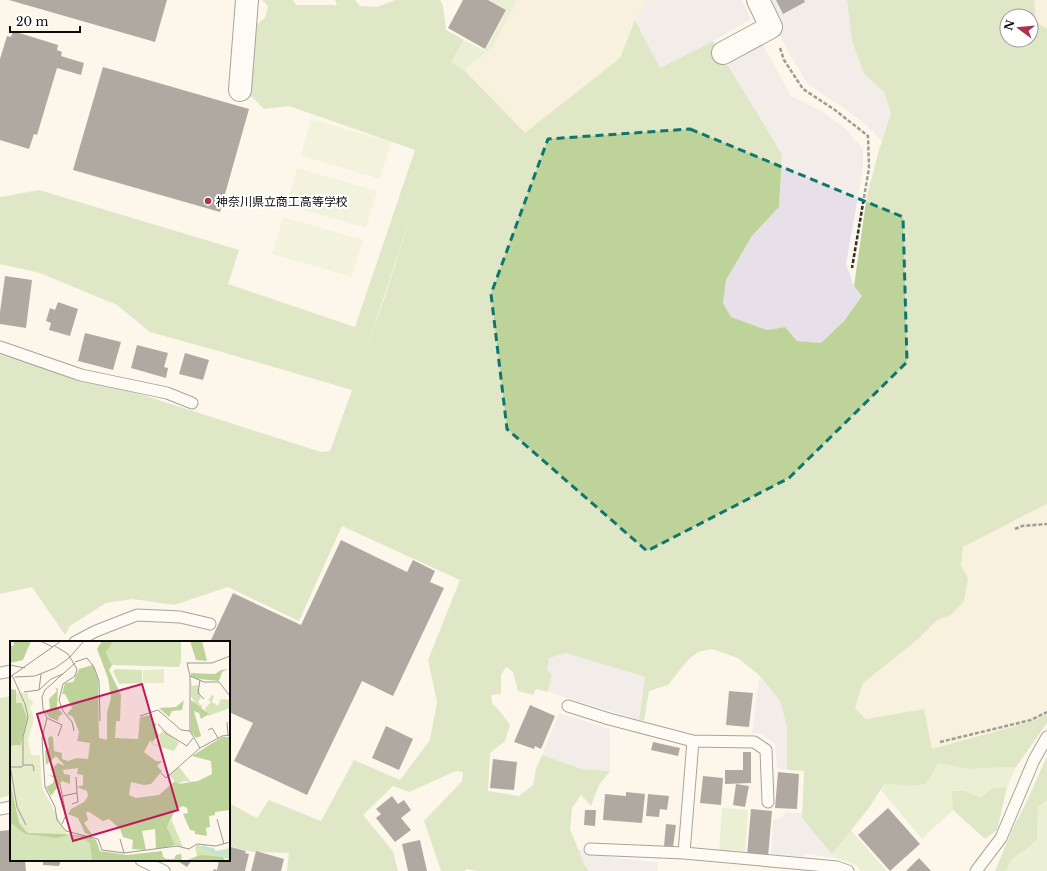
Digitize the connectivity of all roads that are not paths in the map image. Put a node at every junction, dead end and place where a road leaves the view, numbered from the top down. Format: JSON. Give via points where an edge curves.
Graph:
{"nodes":[{"id":1,"x":247,"y":0,"type":"edge"},
{"id":2,"x":758,"y":0,"type":"edge"},
{"id":3,"x":723,"y":53,"type":"dead end"},
{"id":4,"x":240,"y":90,"type":"dead end"},
{"id":5,"x":0,"y":347,"type":"edge"},
{"id":6,"x":192,"y":403,"type":"dead end"},
{"id":7,"x":210,"y":624,"type":"dead end"},
{"id":8,"x":78,"y":641,"type":"edge"},
{"id":9,"x":10,"y":671,"type":"edge"},
{"id":10,"x":0,"y":673,"type":"edge"},
{"id":11,"x":568,"y":706,"type":"dead end"},
{"id":12,"x":1047,"y":737,"type":"edge"},
{"id":13,"x":693,"y":741,"type":"junction"},
{"id":14,"x":768,"y":802,"type":"dead end"},
{"id":15,"x":10,"y":807,"type":"edge"},
{"id":16,"x":0,"y":809,"type":"edge"},
{"id":17,"x":590,"y":848,"type":"dead end"},
{"id":18,"x":684,"y":853,"type":"junction"},
{"id":19,"x":143,"y":861,"type":"edge"},
{"id":20,"x":164,"y":871,"type":"edge"},
{"id":21,"x":848,"y":871,"type":"edge"},
{"id":22,"x":976,"y":871,"type":"edge"}],
"edges":[{"from":1,"to":4,"type":"street"},
{"from":2,"to":3,"type":"street","via":[[771,28]]},
{"from":5,"to":6,"type":"lane","via":[[81,375],[167,392]]},
{"from":7,"to":8,"type":"lane","via":[[180,617],[137,615]]},
{"from":9,"to":10,"type":"lane"},
{"from":11,"to":13,"type":"lane"},
{"from":12,"to":22,"type":"lane","via":[[1034,760],[1001,838]]},
{"from":13,"to":14,"type":"lane","via":[[754,742],[766,750]]},
{"from":13,"to":18,"type":"lane"},
{"from":15,"to":16,"type":"lane"},
{"from":17,"to":18,"type":"lane"},
{"from":18,"to":21,"type":"lane","via":[[837,867]]},
{"from":19,"to":20,"type":"lane"}]}
